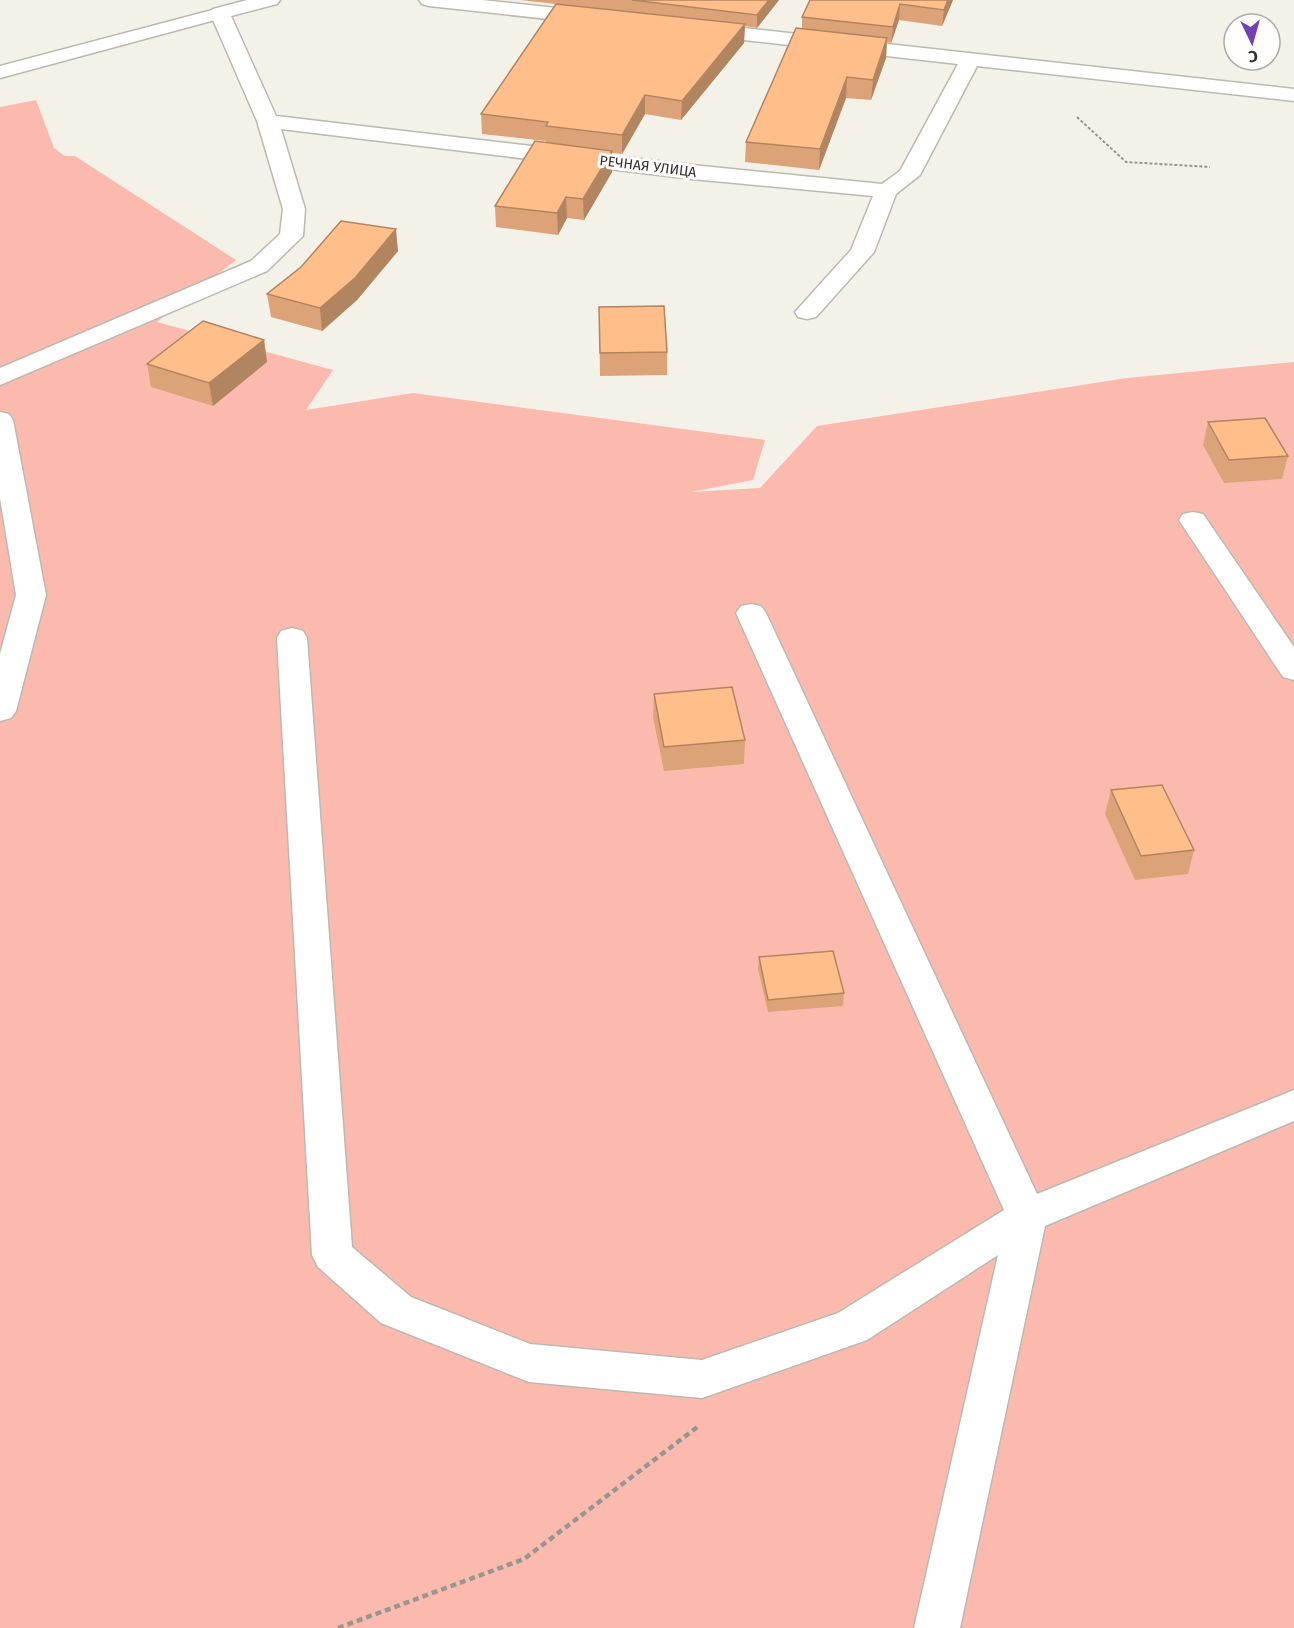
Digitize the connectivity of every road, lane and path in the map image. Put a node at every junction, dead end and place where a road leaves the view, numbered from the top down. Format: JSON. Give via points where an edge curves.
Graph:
{"nodes":[{"id":1,"x":270,"y":0,"type":"edge"},
{"id":2,"x":429,"y":0,"type":"edge"},
{"id":3,"x":220,"y":13,"type":"junction"},
{"id":4,"x":617,"y":20,"type":"edge"},
{"id":5,"x":676,"y":27,"type":"edge"},
{"id":6,"x":971,"y":58,"type":"junction"},
{"id":7,"x":0,"y":72,"type":"edge"},
{"id":8,"x":1294,"y":95,"type":"edge"},
{"id":9,"x":1077,"y":117,"type":"dead end"},
{"id":10,"x":268,"y":121,"type":"junction"},
{"id":11,"x":1210,"y":167,"type":"dead end"},
{"id":12,"x":886,"y":191,"type":"junction"},
{"id":13,"x":807,"y":312,"type":"dead end"},
{"id":14,"x":0,"y":377,"type":"edge"},
{"id":15,"x":0,"y":420,"type":"edge"},
{"id":16,"x":1193,"y":520,"type":"dead end"},
{"id":17,"x":751,"y":613,"type":"dead end"},
{"id":18,"x":292,"y":638,"type":"dead end"},
{"id":19,"x":1294,"y":670,"type":"edge"},
{"id":20,"x":0,"y":711,"type":"edge"},
{"id":21,"x":1294,"y":1105,"type":"edge"},
{"id":22,"x":1027,"y":1216,"type":"junction"},
{"id":23,"x":703,"y":1423,"type":"dead end"},
{"id":24,"x":338,"y":1628,"type":"edge"},
{"id":25,"x":937,"y":1628,"type":"edge"}],
"edges":[{"from":1,"to":3,"type":"street"},
{"from":2,"to":4,"type":"street"},
{"from":3,"to":7,"type":"lane"},
{"from":3,"to":10,"type":"street"},
{"from":5,"to":6,"type":"street"},
{"from":6,"to":8,"type":"street"},
{"from":6,"to":12,"type":"street","via":[[909,174]]},
{"from":9,"to":11,"type":"path","via":[[1126,162]]},
{"from":10,"to":12,"type":"street","name":"РЕЧНАЯ УЛИЦА"},
{"from":10,"to":14,"type":"street","via":[[294,209],[291,236],[259,266]]},
{"from":12,"to":13,"type":"street","via":[[862,252]]},
{"from":15,"to":20,"type":"street","via":[[31,595]]},
{"from":16,"to":19,"type":"street"},
{"from":17,"to":22,"type":"street"},
{"from":18,"to":22,"type":"street","via":[[332,1254],[396,1310],[529,1363],[702,1379],[852,1327]]},
{"from":21,"to":22,"type":"street"},
{"from":22,"to":25,"type":"street"},
{"from":23,"to":24,"type":"path","via":[[524,1559]]}]}
